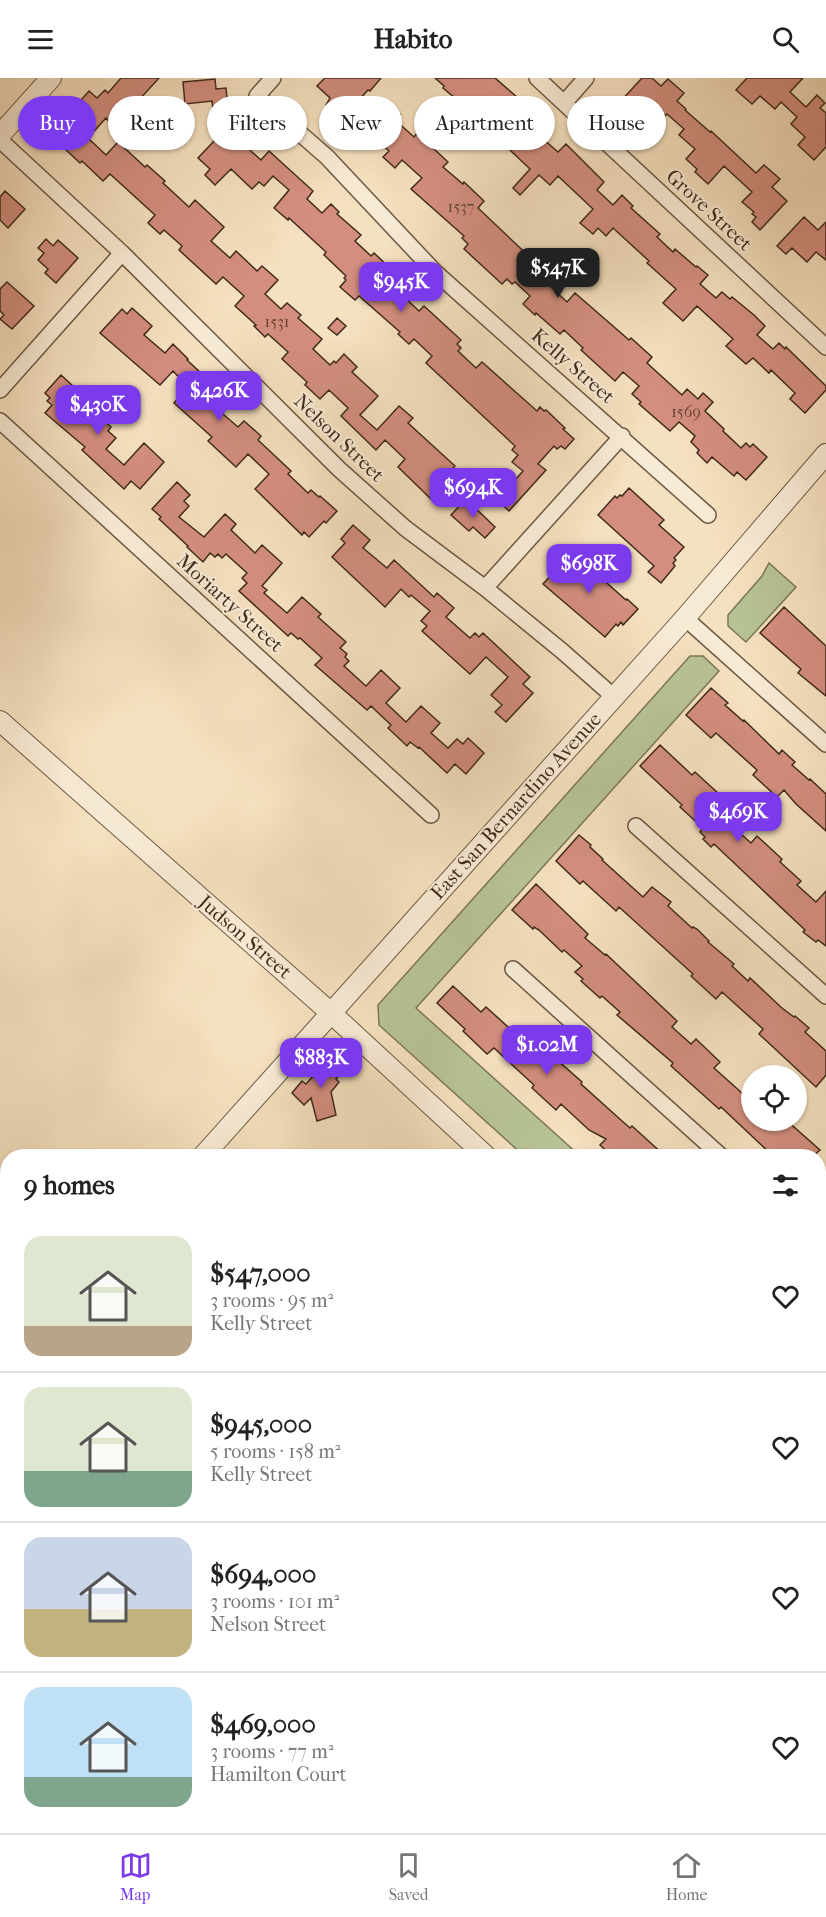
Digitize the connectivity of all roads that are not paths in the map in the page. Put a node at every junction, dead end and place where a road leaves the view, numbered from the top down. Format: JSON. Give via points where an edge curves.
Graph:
{"nodes":[{"id":1,"x":51,"y":78,"type":"edge"},
{"id":2,"x":273,"y":78,"type":"edge"},
{"id":3,"x":537,"y":78,"type":"edge"},
{"id":4,"x":586,"y":78,"type":"edge"},
{"id":5,"x":564,"y":103,"type":"junction"},
{"id":6,"x":0,"y":135,"type":"edge"},
{"id":7,"x":0,"y":140,"type":"edge"},
{"id":8,"x":122,"y":253,"type":"junction"},
{"id":9,"x":826,"y":347,"type":"edge"},
{"id":10,"x":0,"y":390,"type":"edge"},
{"id":11,"x":0,"y":421,"type":"edge"},
{"id":12,"x":622,"y":436,"type":"junction"},
{"id":13,"x":826,"y":454,"type":"edge"},
{"id":14,"x":708,"y":515,"type":"dead end"},
{"id":15,"x":484,"y":588,"type":"junction"},
{"id":16,"x":685,"y":618,"type":"junction"},
{"id":17,"x":614,"y":697,"type":"junction"},
{"id":18,"x":0,"y":721,"type":"edge"},
{"id":19,"x":826,"y":744,"type":"edge"},
{"id":20,"x":431,"y":815,"type":"dead end"},
{"id":21,"x":636,"y":825,"type":"dead end"},
{"id":22,"x":513,"y":969,"type":"dead end"},
{"id":23,"x":826,"y":996,"type":"edge"},
{"id":24,"x":331,"y":1013,"type":"junction"},
{"id":25,"x":209,"y":1149,"type":"edge"},
{"id":26,"x":478,"y":1149,"type":"edge"},
{"id":27,"x":713,"y":1149,"type":"edge"}],
"edges":[{"from":1,"to":6,"type":"street"},
{"from":2,"to":12,"type":"street","name":"Kelly Street","via":[[257,96],[327,157],[435,272]]},
{"from":3,"to":5,"type":"street","name":"Grove Street"},
{"from":4,"to":5,"type":"street"},
{"from":5,"to":9,"type":"street","name":"Grove Street"},
{"from":7,"to":8,"type":"street","name":"Nelson Street"},
{"from":8,"to":10,"type":"street"},
{"from":8,"to":15,"type":"street","name":"Nelson Street","via":[[339,469],[405,528]]},
{"from":11,"to":20,"type":"street","name":"Moriarty Street"},
{"from":12,"to":14,"type":"street","name":"Kelly Street"},
{"from":12,"to":15,"type":"street"},
{"from":13,"to":16,"type":"street","name":"East San Bernardino Avenue"},
{"from":15,"to":17,"type":"street","name":"Nelson Street"},
{"from":16,"to":17,"type":"street","name":"East San Bernardino Avenue"},
{"from":16,"to":19,"type":"street"},
{"from":17,"to":24,"type":"street","name":"East San Bernardino Avenue"},
{"from":18,"to":24,"type":"street","name":"Judson Street"},
{"from":21,"to":23,"type":"street"},
{"from":22,"to":27,"type":"street"},
{"from":24,"to":25,"type":"street","name":"East San Bernardino Avenue"},
{"from":24,"to":26,"type":"street","name":"Judson Street"}]}
